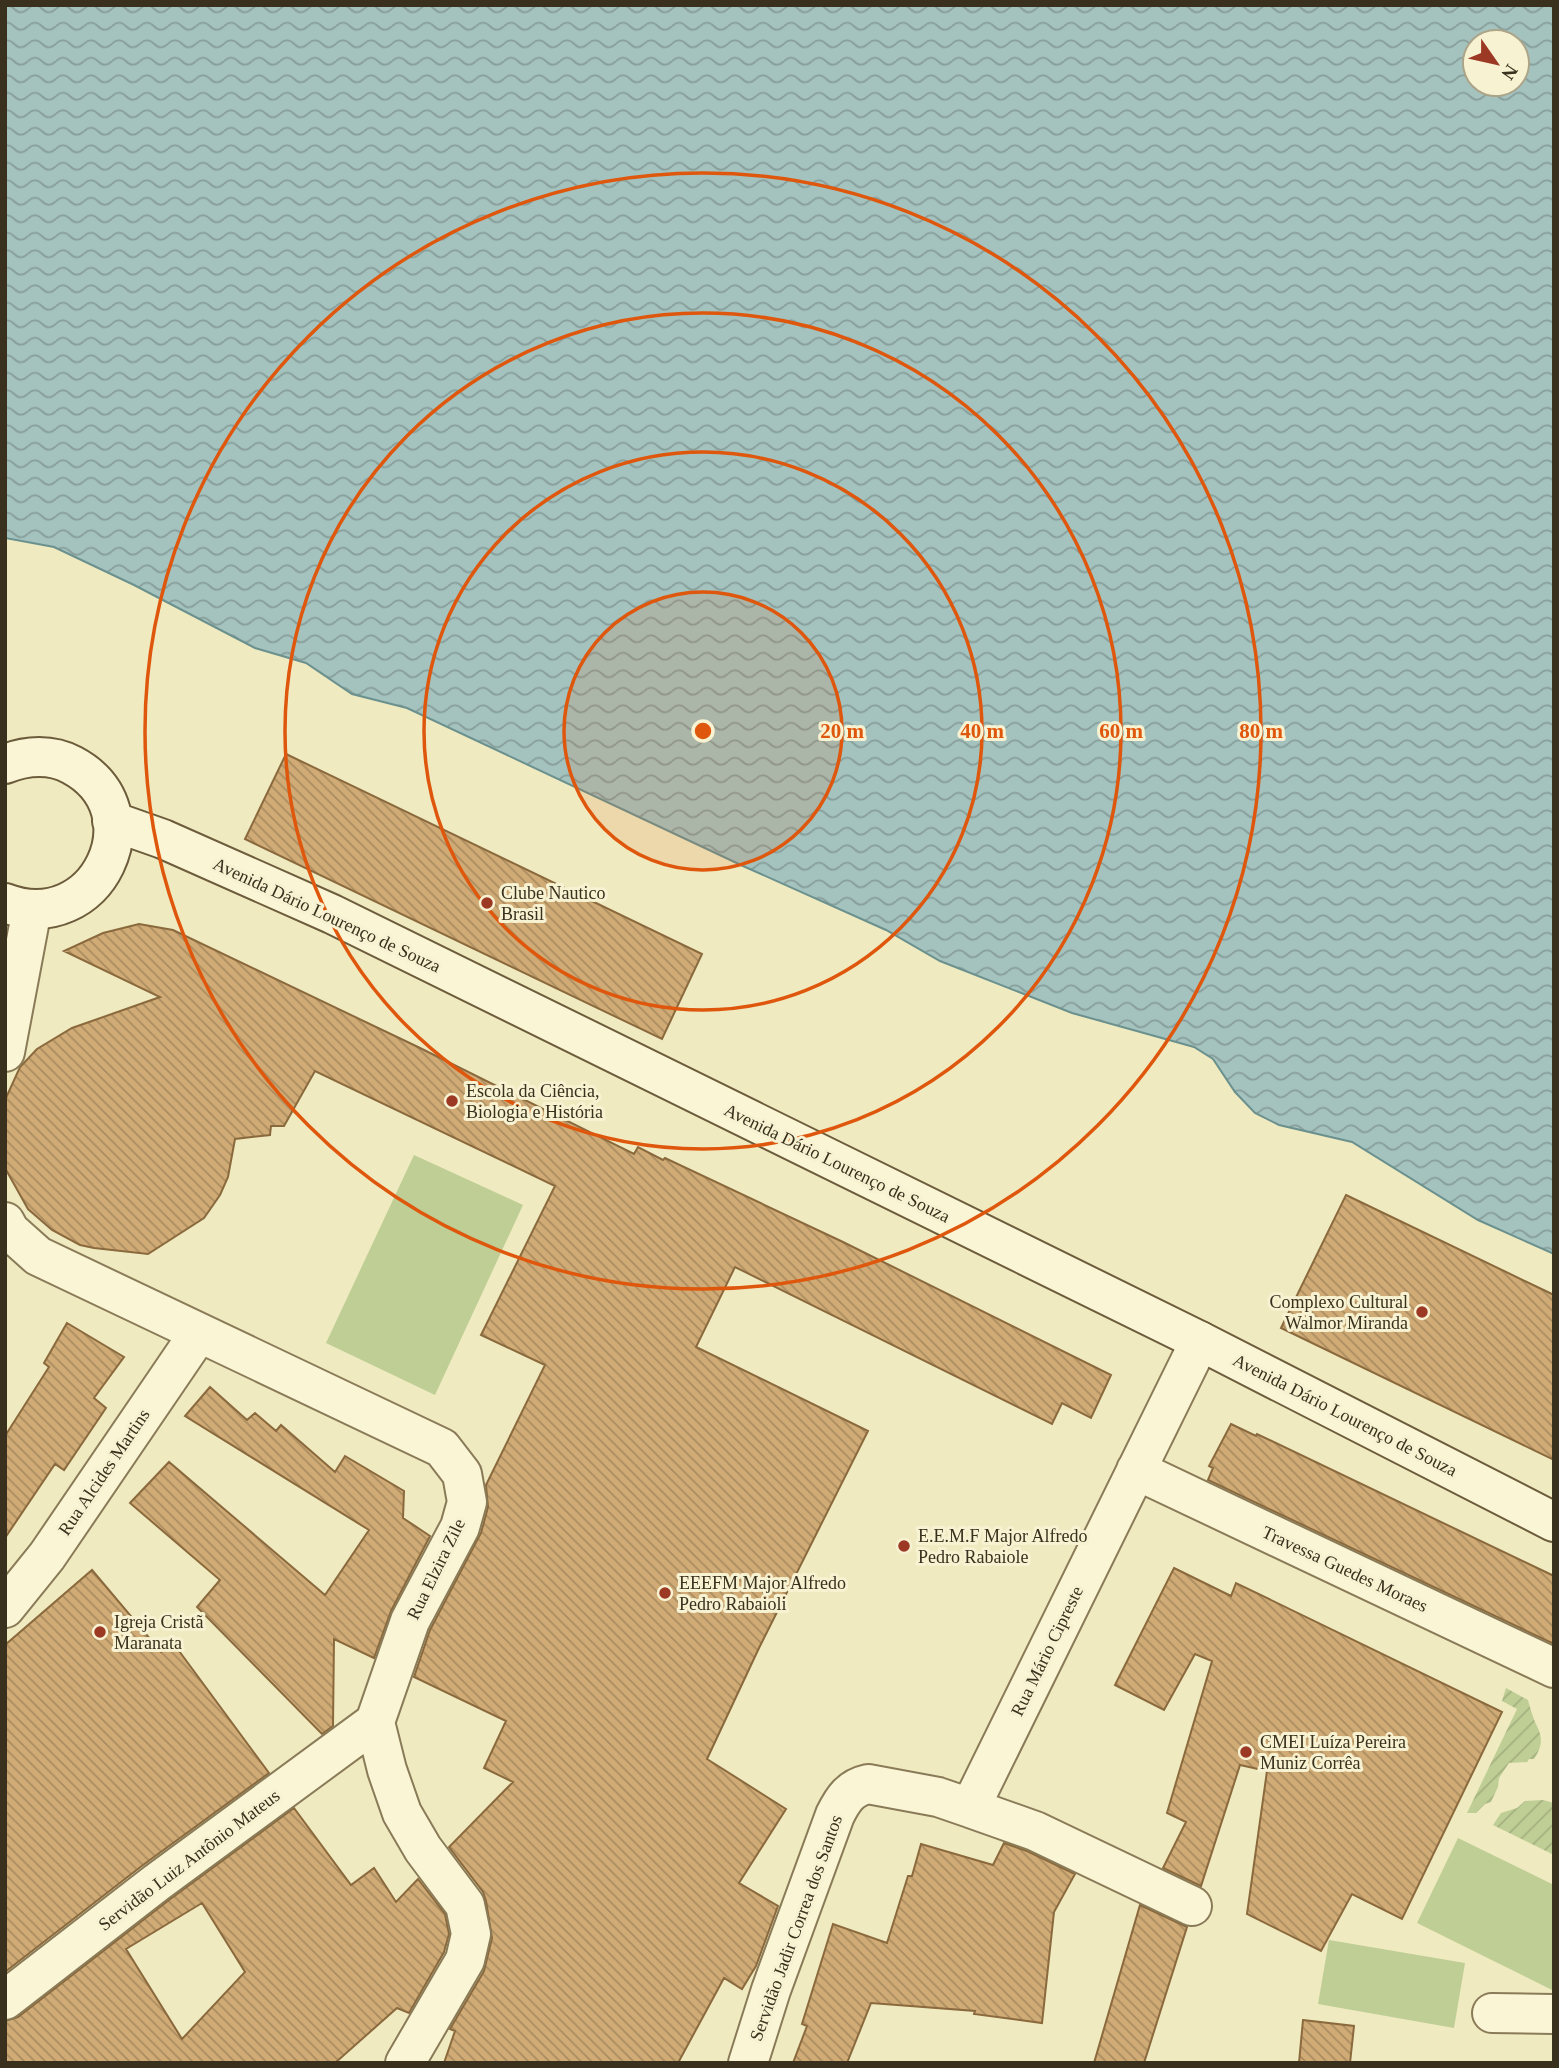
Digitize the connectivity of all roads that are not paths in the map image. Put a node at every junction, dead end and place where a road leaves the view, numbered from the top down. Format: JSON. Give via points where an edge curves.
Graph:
{"nodes":[{"id":1,"x":14,"y":758,"type":"edge"},
{"id":2,"x":113,"y":821,"type":"junction"},
{"id":3,"x":19,"y":906,"type":"edge"},
{"id":4,"x":5,"y":1052,"type":"edge"},
{"id":5,"x":5,"y":1222,"type":"edge"},
{"id":6,"x":199,"y":1333,"type":"junction"},
{"id":7,"x":1200,"y":1341,"type":"junction"},
{"id":8,"x":1136,"y":1471,"type":"junction"},
{"id":9,"x":1554,"y":1522,"type":"edge"},
{"id":10,"x":5,"y":1608,"type":"edge"},
{"id":11,"x":1554,"y":1668,"type":"edge"},
{"id":12,"x":374,"y":1722,"type":"junction"},
{"id":13,"x":970,"y":1808,"type":"junction"},
{"id":14,"x":1192,"y":1906,"type":"dead end"},
{"id":15,"x":5,"y":2000,"type":"edge"},
{"id":16,"x":1492,"y":2014,"type":"dead end"},
{"id":17,"x":1554,"y":2014,"type":"edge"},
{"id":18,"x":405,"y":2063,"type":"edge"},
{"id":19,"x":748,"y":2063,"type":"edge"}],
"edges":[{"from":1,"to":2,"type":"street","via":[[54,758],[85,773],[100,790]]},
{"from":2,"to":3,"type":"street","via":[[110,856],[93,885],[65,904],[43,909]]},
{"from":2,"to":7,"type":"street","name":"Avenida Dário Lourenço de Souza","via":[[332,914]]},
{"from":3,"to":4,"type":"street"},
{"from":5,"to":6,"type":"street","name":"Rua Elzira Zile","via":[[38,1256]]},
{"from":6,"to":10,"type":"street","name":"Rua Alcides Martins","via":[[47,1556]]},
{"from":6,"to":12,"type":"street","name":"Rua Elzira Zile","via":[[442,1448],[462,1474],[467,1502],[460,1527],[410,1621]]},
{"from":7,"to":8,"type":"street","name":"Rua Mário Cipreste"},
{"from":7,"to":9,"type":"street","name":"Avenida Dário Lourenço de Souza"},
{"from":8,"to":11,"type":"street","name":"Travessa Guedes Moraes"},
{"from":8,"to":13,"type":"street","name":"Rua Mário Cipreste"},
{"from":12,"to":15,"type":"street","name":"Servidão Luiz Antônio Mateus"},
{"from":12,"to":18,"type":"street","via":[[402,1813],[465,1905],[471,1934],[465,1960]]},
{"from":13,"to":14,"type":"street","via":[[1035,1831]]},
{"from":13,"to":19,"type":"street","name":"Servidão Jadir Correa dos Santos","via":[[868,1784],[847,1794],[835,1815]]},
{"from":16,"to":17,"type":"street"}]}
